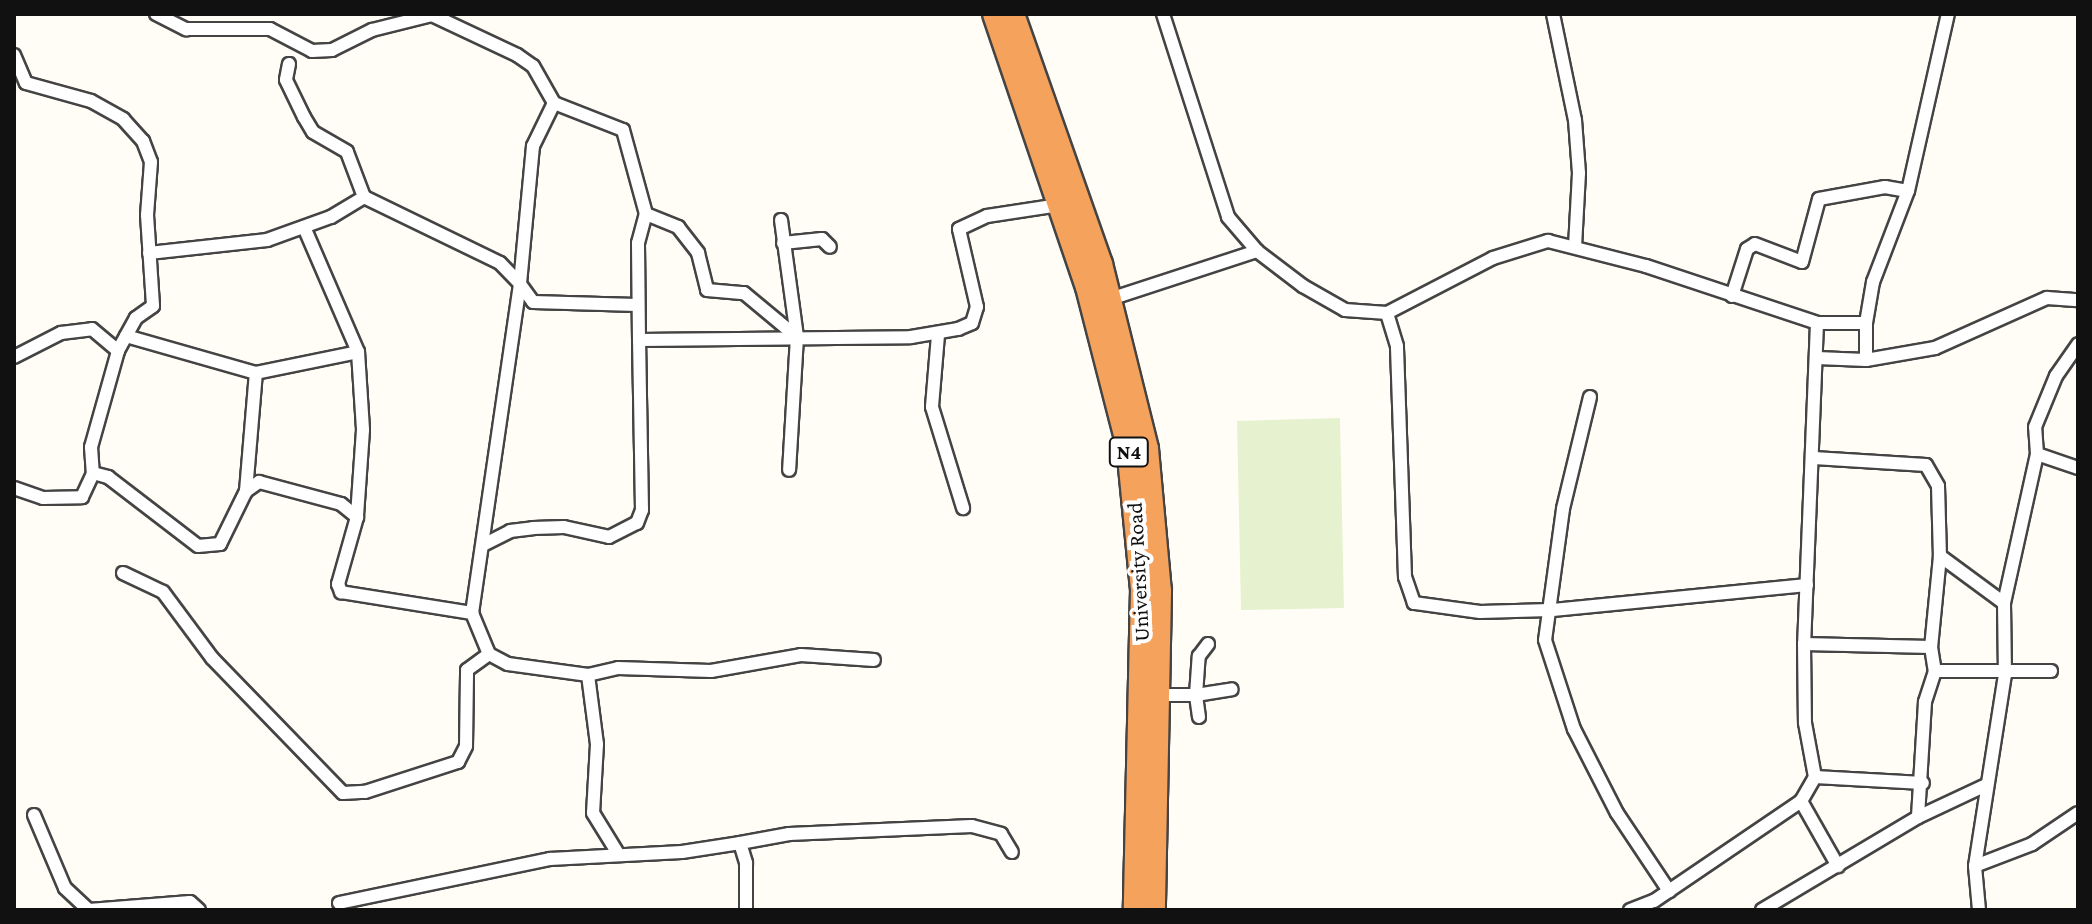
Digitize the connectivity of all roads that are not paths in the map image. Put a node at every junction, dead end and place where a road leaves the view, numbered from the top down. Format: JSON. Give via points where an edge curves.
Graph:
{"nodes":[{"id":1,"x":156,"y":14,"type":"edge"},
{"id":2,"x":269,"y":14,"type":"edge"},
{"id":3,"x":432,"y":14,"type":"edge"},
{"id":4,"x":994,"y":14,"type":"edge"},
{"id":5,"x":1013,"y":14,"type":"edge"},
{"id":6,"x":1163,"y":14,"type":"edge"},
{"id":7,"x":1553,"y":14,"type":"edge"},
{"id":8,"x":1948,"y":14,"type":"edge"},
{"id":9,"x":270,"y":29,"type":"junction"},
{"id":10,"x":14,"y":55,"type":"edge"},
{"id":11,"x":289,"y":64,"type":"dead end"},
{"id":12,"x":554,"y":103,"type":"junction"},
{"id":13,"x":1045,"y":131,"type":"junction"},
{"id":14,"x":1908,"y":191,"type":"junction"},
{"id":15,"x":364,"y":197,"type":"junction"},
{"id":16,"x":1059,"y":205,"type":"junction"},
{"id":17,"x":646,"y":214,"type":"junction"},
{"id":18,"x":781,"y":220,"type":"dead end"},
{"id":19,"x":304,"y":227,"type":"junction"},
{"id":20,"x":783,"y":243,"type":"junction"},
{"id":21,"x":1575,"y":246,"type":"junction"},
{"id":22,"x":830,"y":247,"type":"dead end"},
{"id":23,"x":1257,"y":251,"type":"junction"},
{"id":24,"x":149,"y":253,"type":"junction"},
{"id":25,"x":520,"y":284,"type":"junction"},
{"id":26,"x":1732,"y":296,"type":"junction"},
{"id":27,"x":1110,"y":299,"type":"junction"},
{"id":28,"x":2078,"y":300,"type":"edge"},
{"id":29,"x":637,"y":305,"type":"junction"},
{"id":30,"x":1387,"y":313,"type":"junction"},
{"id":31,"x":1817,"y":323,"type":"junction"},
{"id":32,"x":1866,"y":323,"type":"junction"},
{"id":33,"x":938,"y":335,"type":"junction"},
{"id":34,"x":126,"y":336,"type":"junction"},
{"id":35,"x":797,"y":337,"type":"junction"},
{"id":36,"x":639,"y":340,"type":"junction"},
{"id":37,"x":2078,"y":344,"type":"edge"},
{"id":38,"x":118,"y":351,"type":"junction"},
{"id":39,"x":358,"y":352,"type":"junction"},
{"id":40,"x":14,"y":357,"type":"edge"},
{"id":41,"x":1817,"y":358,"type":"junction"},
{"id":42,"x":1866,"y":360,"type":"junction"},
{"id":43,"x":256,"y":373,"type":"junction"},
{"id":44,"x":1590,"y":397,"type":"dead end"},
{"id":45,"x":2037,"y":454,"type":"junction"},
{"id":46,"x":1814,"y":458,"type":"junction"},
{"id":47,"x":2078,"y":468,"type":"edge"},
{"id":48,"x":789,"y":470,"type":"dead end"},
{"id":49,"x":93,"y":473,"type":"junction"},
{"id":50,"x":14,"y":488,"type":"edge"},
{"id":51,"x":246,"y":491,"type":"junction"},
{"id":52,"x":963,"y":508,"type":"dead end"},
{"id":53,"x":357,"y":517,"type":"junction"},
{"id":54,"x":485,"y":544,"type":"junction"},
{"id":55,"x":1940,"y":556,"type":"junction"},
{"id":56,"x":123,"y":573,"type":"dead end"},
{"id":57,"x":1807,"y":585,"type":"junction"},
{"id":58,"x":2004,"y":603,"type":"junction"},
{"id":59,"x":1550,"y":610,"type":"junction"},
{"id":60,"x":472,"y":613,"type":"junction"},
{"id":61,"x":1208,"y":644,"type":"dead end"},
{"id":62,"x":1804,"y":644,"type":"junction"},
{"id":63,"x":1931,"y":647,"type":"junction"},
{"id":64,"x":489,"y":654,"type":"junction"},
{"id":65,"x":874,"y":660,"type":"dead end"},
{"id":66,"x":1935,"y":671,"type":"junction"},
{"id":67,"x":2051,"y":671,"type":"dead end"},
{"id":68,"x":588,"y":675,"type":"junction"},
{"id":69,"x":2005,"y":675,"type":"junction"},
{"id":70,"x":1232,"y":689,"type":"dead end"},
{"id":71,"x":1160,"y":695,"type":"junction"},
{"id":72,"x":1196,"y":695,"type":"junction"},
{"id":73,"x":1199,"y":717,"type":"dead end"},
{"id":74,"x":1815,"y":777,"type":"junction"},
{"id":75,"x":1923,"y":783,"type":"junction"},
{"id":76,"x":1986,"y":785,"type":"junction"},
{"id":77,"x":1801,"y":801,"type":"junction"},
{"id":78,"x":2078,"y":813,"type":"edge"},
{"id":79,"x":34,"y":815,"type":"dead end"},
{"id":80,"x":1918,"y":817,"type":"junction"},
{"id":81,"x":740,"y":843,"type":"junction"},
{"id":82,"x":617,"y":852,"type":"junction"},
{"id":83,"x":1012,"y":852,"type":"dead end"},
{"id":84,"x":1838,"y":866,"type":"junction"},
{"id":85,"x":1975,"y":866,"type":"junction"},
{"id":86,"x":1669,"y":891,"type":"junction"},
{"id":87,"x":339,"y":903,"type":"dead end"},
{"id":88,"x":89,"y":910,"type":"edge"},
{"id":89,"x":199,"y":910,"type":"edge"},
{"id":90,"x":746,"y":910,"type":"edge"},
{"id":91,"x":1135,"y":910,"type":"edge"},
{"id":92,"x":1154,"y":910,"type":"edge"},
{"id":93,"x":1630,"y":910,"type":"edge"},
{"id":94,"x":1762,"y":910,"type":"edge"},
{"id":95,"x":1979,"y":910,"type":"edge"}],
"edges":[{"from":1,"to":9,"type":"street","via":[[186,29]]},
{"from":2,"to":9,"type":"street"},
{"from":3,"to":9,"type":"street","via":[[372,30],[332,50],[297,46]]},
{"from":3,"to":12,"type":"street","via":[[533,66]]},
{"from":4,"to":13,"type":"highway","name":"University Road","number":"N4"},
{"from":5,"to":13,"type":"highway","name":"University Road","number":"N4"},
{"from":6,"to":23,"type":"street","via":[[1228,217]]},
{"from":7,"to":21,"type":"street","via":[[1575,120]]},
{"from":8,"to":14,"type":"street","via":[[1943,56]]},
{"from":10,"to":24,"type":"street","via":[[26,83],[91,101],[123,119],[143,141],[151,162]]},
{"from":11,"to":15,"type":"street","via":[[286,80],[304,117],[313,132],[347,152]]},
{"from":12,"to":17,"type":"street","via":[[623,130]]},
{"from":12,"to":25,"type":"street","via":[[533,146]]},
{"from":13,"to":16,"type":"highway","name":"University Road","number":"N4"},
{"from":13,"to":27,"type":"highway","name":"University Road","number":"N4"},
{"from":14,"to":26,"type":"street","via":[[1885,187],[1819,199],[1802,262],[1755,244],[1747,249]]},
{"from":14,"to":32,"type":"street","via":[[1873,282]]},
{"from":15,"to":19,"type":"street"},
{"from":15,"to":25,"type":"street","via":[[500,263]]},
{"from":16,"to":33,"type":"street","via":[[987,216],[959,229],[977,307],[972,323]]},
{"from":16,"to":91,"type":"highway","name":"University Road","number":"N4","via":[[1113,379],[1135,508],[1143,676]]},
{"from":17,"to":29,"type":"street","via":[[639,235]]},
{"from":17,"to":35,"type":"street","via":[[678,227],[698,253],[707,290],[744,293]]},
{"from":18,"to":20,"type":"street"},
{"from":19,"to":24,"type":"street","via":[[234,246]]},
{"from":19,"to":39,"type":"street"},
{"from":20,"to":22,"type":"street","via":[[822,239]]},
{"from":20,"to":35,"type":"street"},
{"from":21,"to":26,"type":"street"},
{"from":21,"to":30,"type":"street","via":[[1527,244],[1409,297]]},
{"from":23,"to":27,"type":"street"},
{"from":23,"to":30,"type":"street","via":[[1345,310]]},
{"from":24,"to":34,"type":"street","via":[[153,306],[136,318]]},
{"from":25,"to":29,"type":"street","via":[[533,302]]},
{"from":25,"to":54,"type":"street"},
{"from":26,"to":31,"type":"street"},
{"from":27,"to":71,"type":"highway","name":"University Road","number":"N4","via":[[1147,449],[1160,591]]},
{"from":28,"to":42,"type":"street","via":[[2047,298],[1935,348]]},
{"from":29,"to":36,"type":"street"},
{"from":30,"to":59,"type":"street","via":[[1397,346],[1405,577],[1414,603],[1480,612]]},
{"from":31,"to":32,"type":"street"},
{"from":31,"to":41,"type":"street"},
{"from":32,"to":42,"type":"street"},
{"from":33,"to":35,"type":"street"},
{"from":33,"to":52,"type":"street","via":[[932,407]]},
{"from":34,"to":38,"type":"street"},
{"from":34,"to":43,"type":"street"},
{"from":35,"to":36,"type":"street","via":[[764,342]]},
{"from":35,"to":48,"type":"street"},
{"from":36,"to":54,"type":"street","via":[[642,510],[637,523],[609,537],[564,527],[533,528],[510,531]]},
{"from":37,"to":45,"type":"street","via":[[2043,401],[2035,427]]},
{"from":38,"to":40,"type":"street","via":[[92,329],[61,333]]},
{"from":38,"to":49,"type":"street","via":[[91,447]]},
{"from":39,"to":43,"type":"street"},
{"from":39,"to":53,"type":"street","via":[[363,430]]},
{"from":41,"to":42,"type":"street"},
{"from":41,"to":46,"type":"street"},
{"from":43,"to":51,"type":"street"},
{"from":44,"to":59,"type":"street","via":[[1563,509]]},
{"from":45,"to":47,"type":"street"},
{"from":45,"to":58,"type":"street"},
{"from":46,"to":55,"type":"street","via":[[1926,465],[1938,486]]},
{"from":46,"to":57,"type":"street"},
{"from":49,"to":50,"type":"street","via":[[82,497],[43,498]]},
{"from":49,"to":51,"type":"street","via":[[108,477],[198,546],[220,544]]},
{"from":51,"to":53,"type":"street","via":[[259,482],[274,483],[341,504]]},
{"from":53,"to":60,"type":"street","via":[[338,584],[341,592]]},
{"from":54,"to":60,"type":"street"},
{"from":55,"to":58,"type":"street"},
{"from":55,"to":63,"type":"street"},
{"from":56,"to":64,"type":"street","via":[[163,592],[212,658],[343,793],[365,792],[458,762],[466,746],[467,670]]},
{"from":57,"to":59,"type":"street"},
{"from":57,"to":62,"type":"street"},
{"from":58,"to":69,"type":"street"},
{"from":59,"to":86,"type":"street","via":[[1545,640],[1549,662],[1574,729],[1617,813]]},
{"from":60,"to":64,"type":"street"},
{"from":61,"to":72,"type":"street","via":[[1199,656]]},
{"from":62,"to":63,"type":"street"},
{"from":62,"to":74,"type":"street","via":[[1805,723]]},
{"from":63,"to":66,"type":"street"},
{"from":64,"to":68,"type":"street","via":[[508,664]]},
{"from":65,"to":68,"type":"street","via":[[801,655],[711,671],[618,668]]},
{"from":66,"to":69,"type":"street"},
{"from":66,"to":75,"type":"street","via":[[1925,702]]},
{"from":67,"to":69,"type":"street"},
{"from":68,"to":82,"type":"street","via":[[597,744],[593,813]]},
{"from":69,"to":76,"type":"street"},
{"from":70,"to":72,"type":"street"},
{"from":71,"to":72,"type":"street"},
{"from":71,"to":92,"type":"highway","name":"University Road","number":"N4"},
{"from":72,"to":73,"type":"street"},
{"from":74,"to":75,"type":"street"},
{"from":74,"to":77,"type":"street"},
{"from":75,"to":80,"type":"street"},
{"from":76,"to":80,"type":"street"},
{"from":76,"to":85,"type":"street"},
{"from":77,"to":84,"type":"street"},
{"from":77,"to":86,"type":"street"},
{"from":78,"to":85,"type":"street","via":[[2032,844]]},
{"from":79,"to":88,"type":"street","via":[[65,888]]},
{"from":80,"to":84,"type":"street"},
{"from":81,"to":82,"type":"street","via":[[682,852]]},
{"from":81,"to":83,"type":"street","via":[[789,834],[972,826],[1001,834]]},
{"from":81,"to":90,"type":"street","via":[[746,863]]},
{"from":82,"to":87,"type":"street","via":[[511,866]]},
{"from":84,"to":94,"type":"street"},
{"from":85,"to":95,"type":"street"},
{"from":86,"to":93,"type":"street"},
{"from":88,"to":89,"type":"street","via":[[190,902]]}]}
